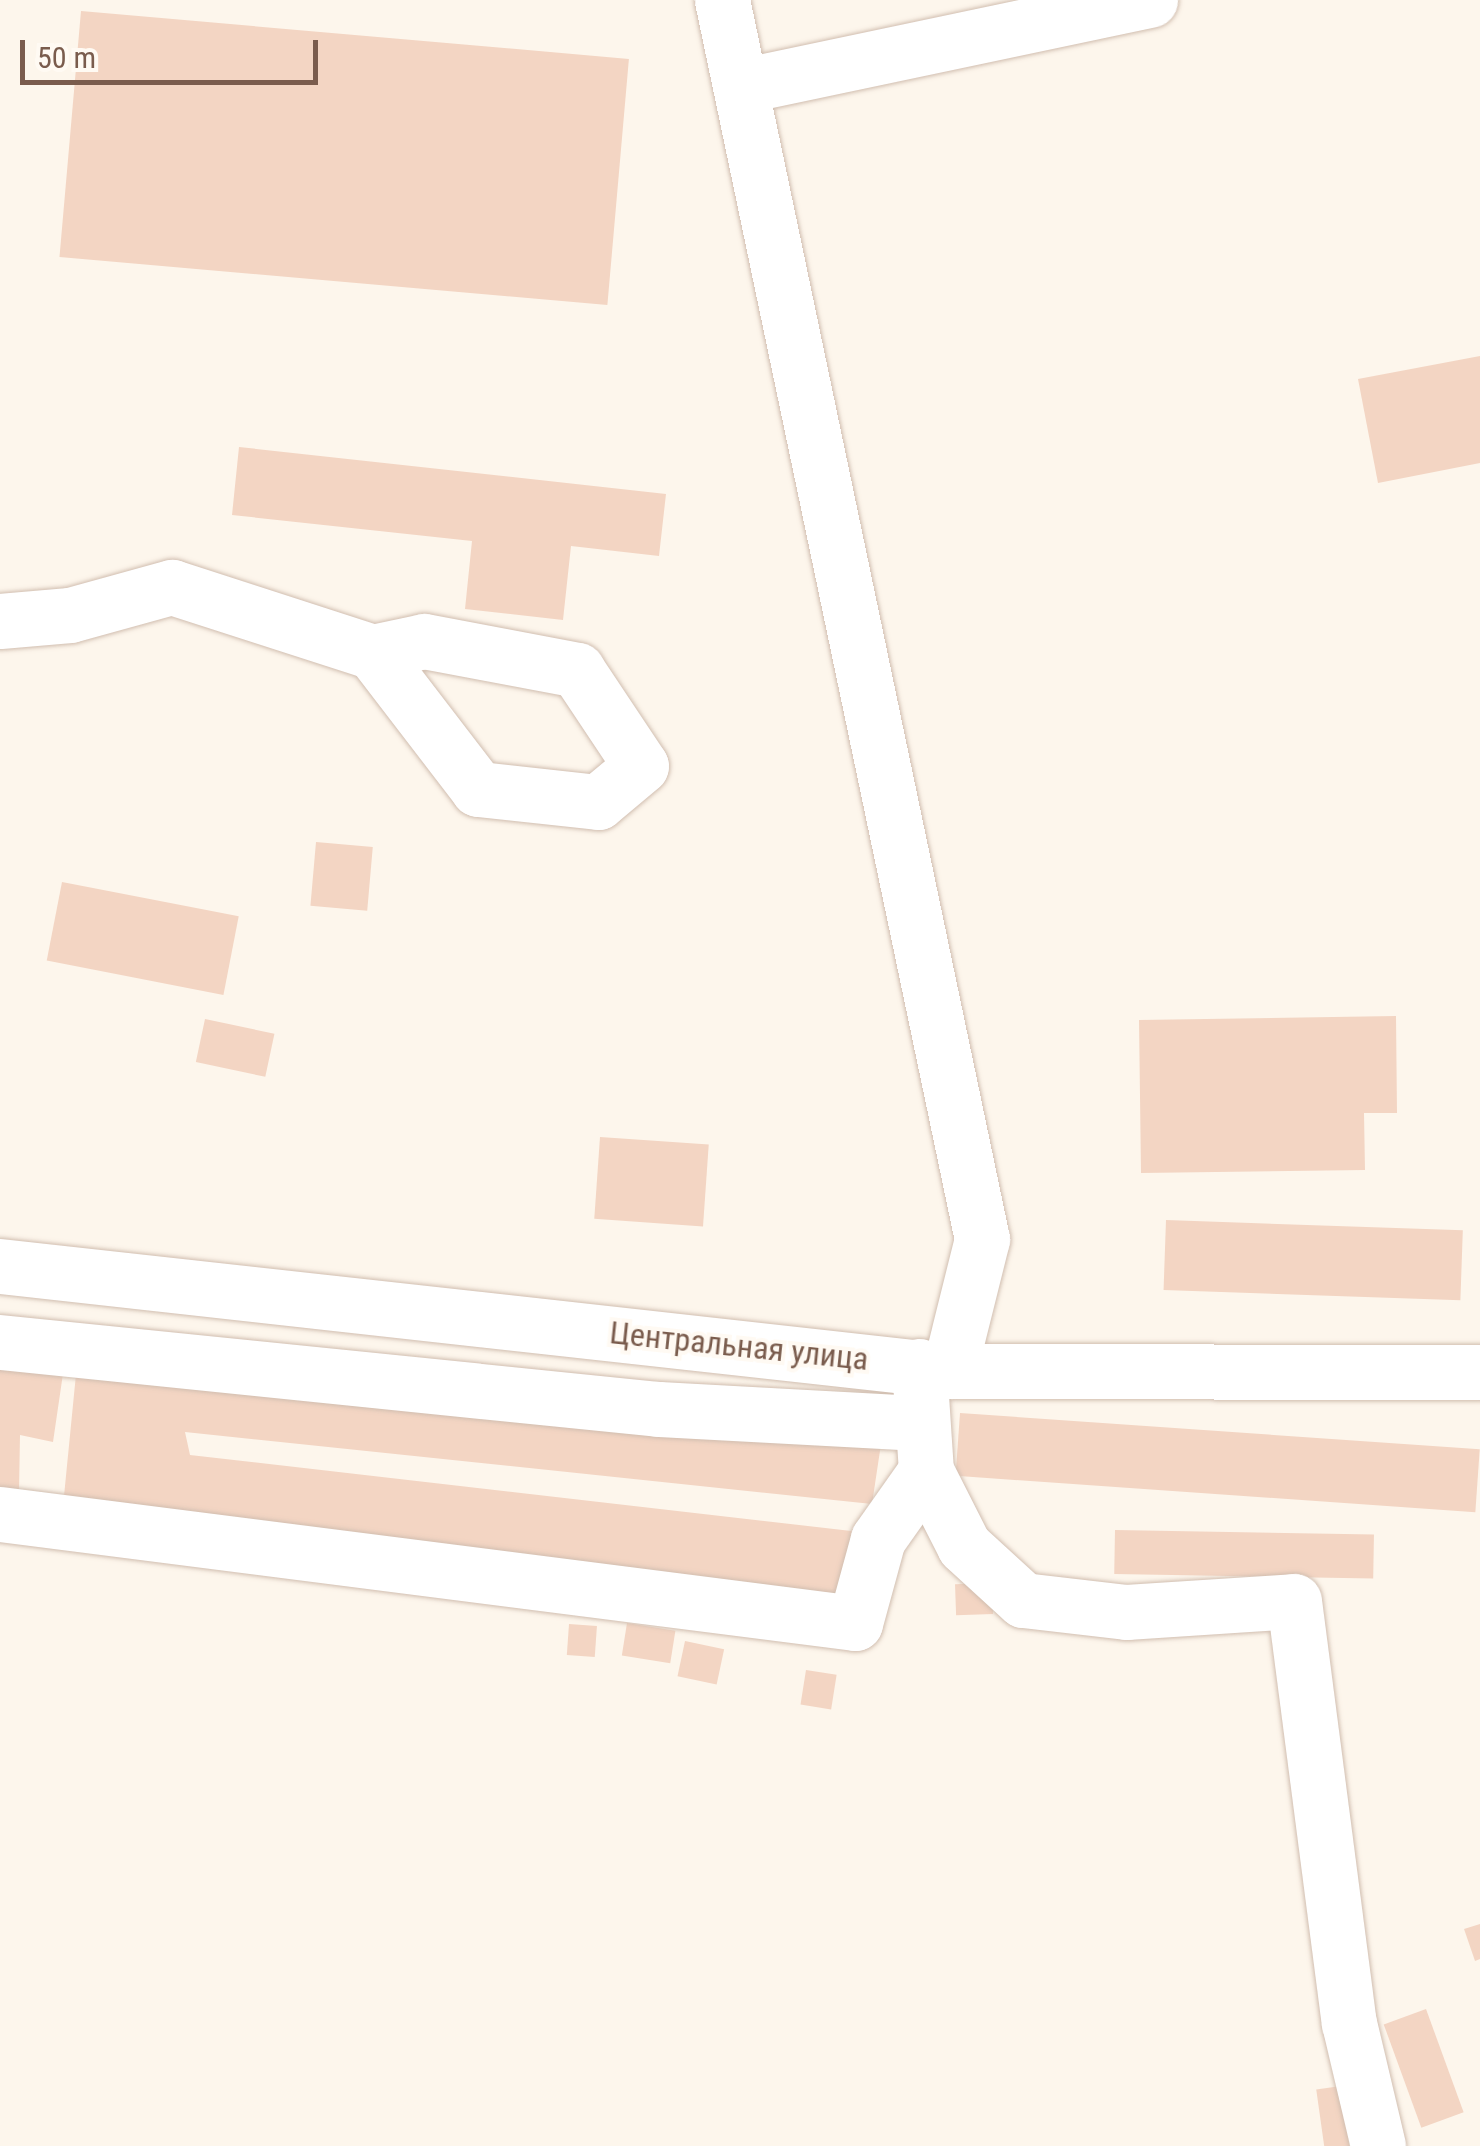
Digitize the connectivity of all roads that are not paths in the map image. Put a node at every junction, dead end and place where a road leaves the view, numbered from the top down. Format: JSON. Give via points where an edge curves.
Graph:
{"nodes":[{"id":1,"x":722,"y":0,"type":"edge"},
{"id":2,"x":1150,"y":0,"type":"edge"},
{"id":3,"x":746,"y":85,"type":"junction"},
{"id":4,"x":0,"y":621,"type":"edge"},
{"id":5,"x":373,"y":652,"type":"dead end"},
{"id":6,"x":0,"y":1266,"type":"edge"},
{"id":7,"x":57,"y":1269,"type":"junction"},
{"id":8,"x":0,"y":1342,"type":"edge"},
{"id":9,"x":61,"y":1348,"type":"junction"},
{"id":10,"x":934,"y":1369,"type":"junction"},
{"id":11,"x":1480,"y":1372,"type":"edge"},
{"id":12,"x":921,"y":1447,"type":"junction"},
{"id":13,"x":0,"y":1514,"type":"edge"},
{"id":14,"x":1378,"y":2146,"type":"edge"}],
"edges":[{"from":1,"to":3,"type":"street"},
{"from":2,"to":3,"type":"street"},
{"from":3,"to":10,"type":"street","via":[[982,1239]]},
{"from":4,"to":5,"type":"street","via":[[70,615],[172,587]]},
{"from":6,"to":7,"type":"street","name":"Центральная улица"},
{"from":7,"to":9,"type":"street"},
{"from":7,"to":10,"type":"street","name":"Центральная улица"},
{"from":8,"to":9,"type":"street"},
{"from":9,"to":12,"type":"street","via":[[658,1409]]},
{"from":10,"to":11,"type":"street","name":"Центральная улица"},
{"from":10,"to":12,"type":"street"},
{"from":12,"to":13,"type":"street","via":[[878,1538],[855,1623]]},
{"from":12,"to":14,"type":"street","via":[[964,1546],[1023,1600],[1126,1612],[1294,1601],[1348,2023]]}]}
